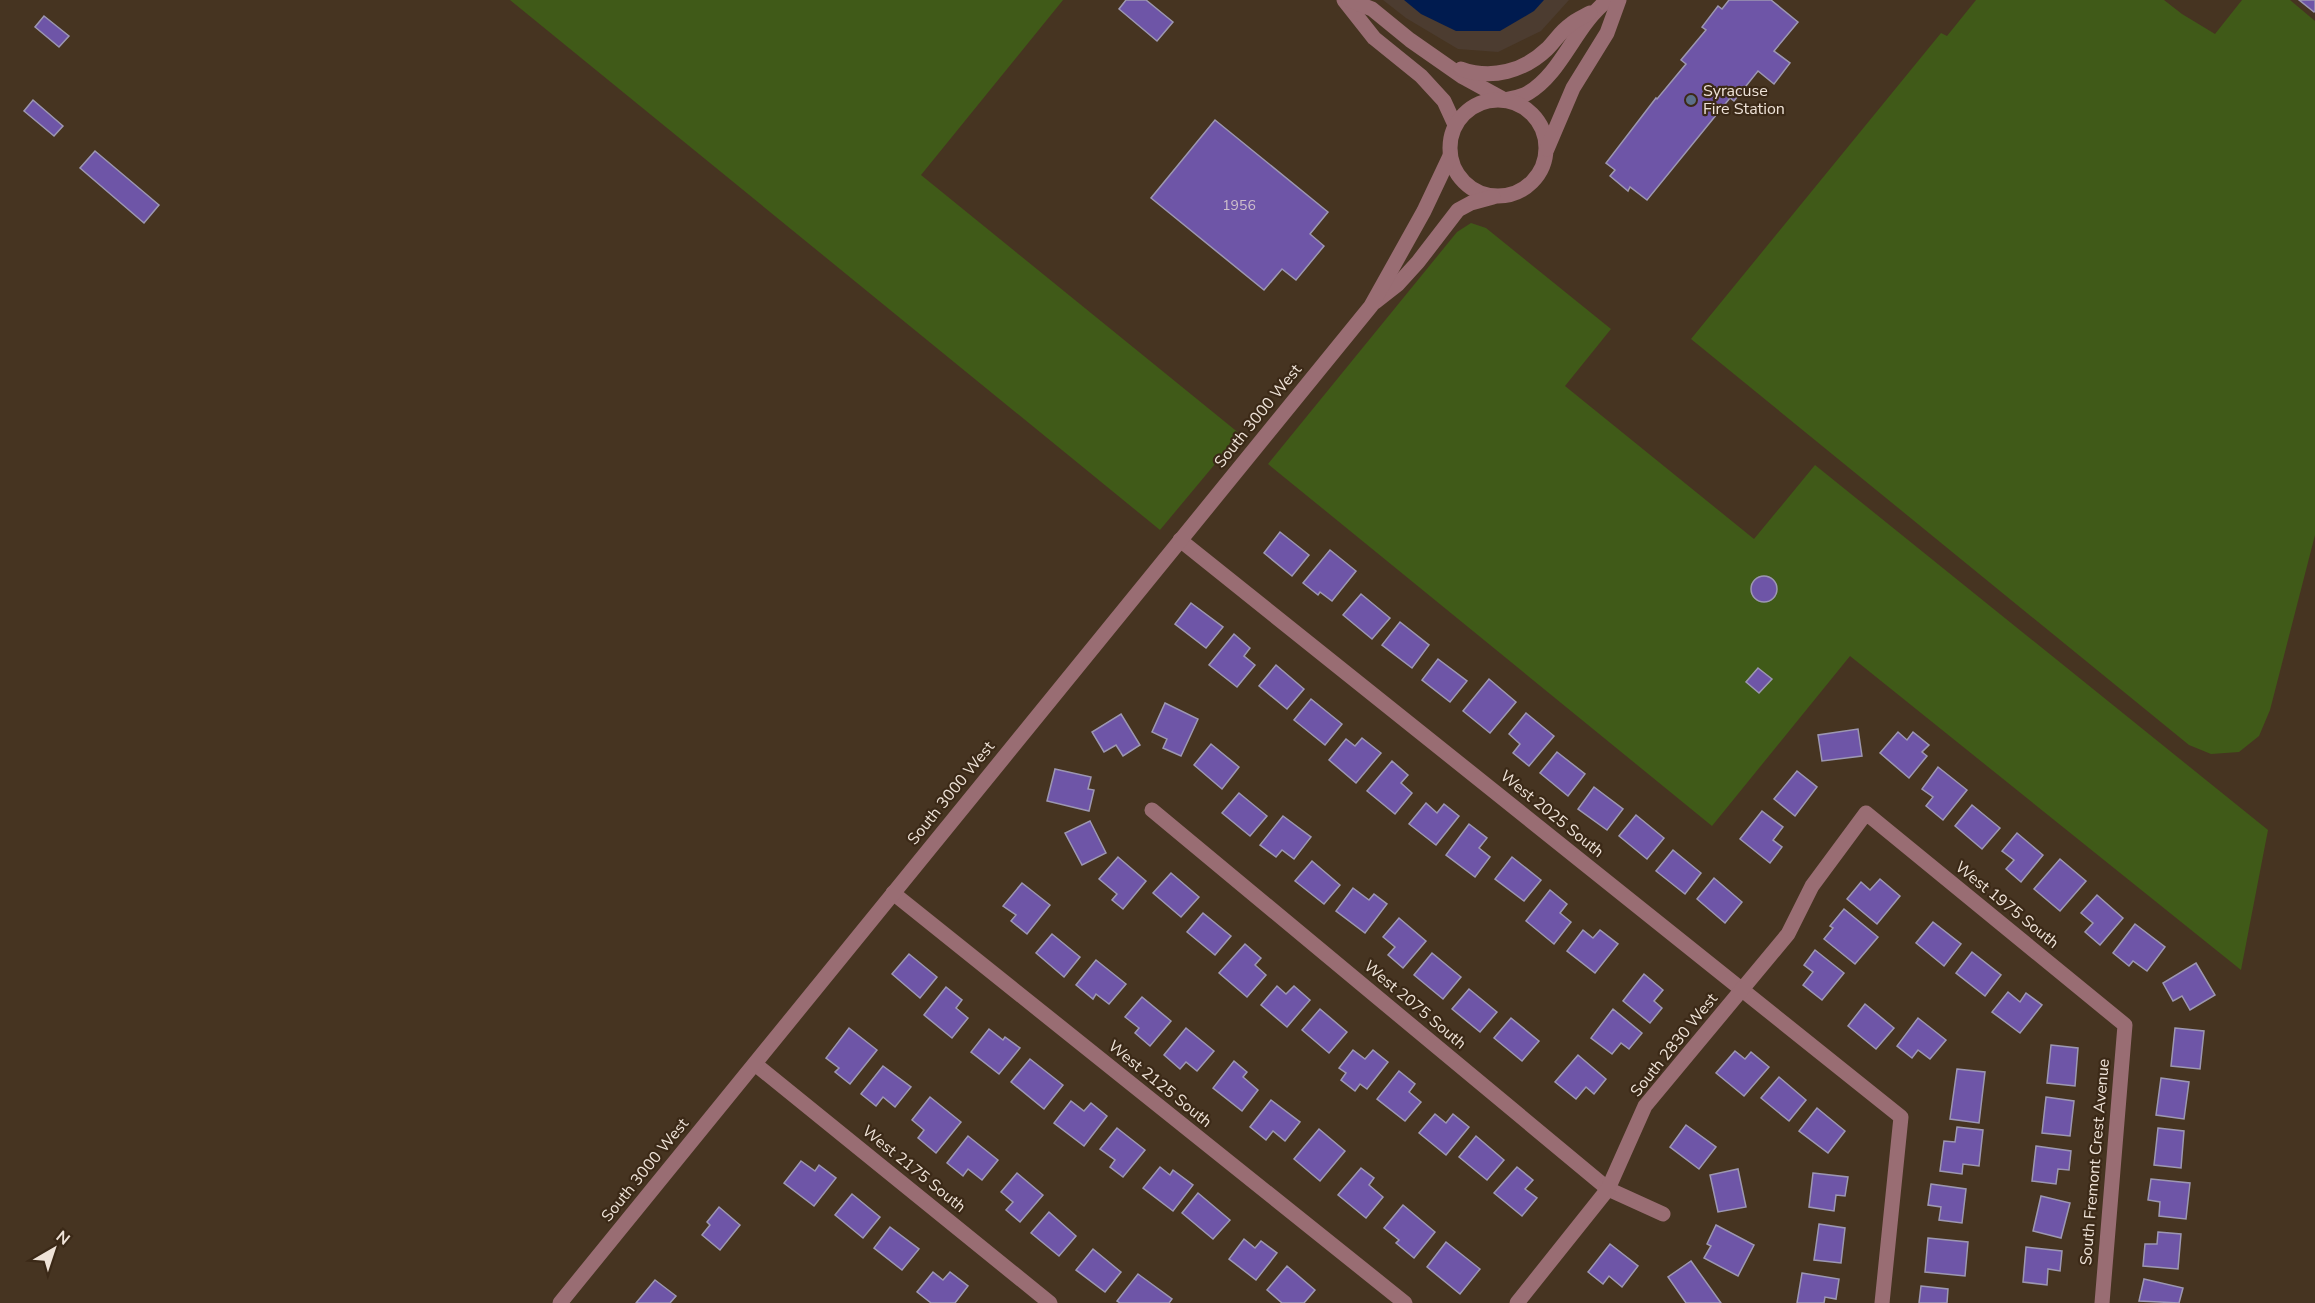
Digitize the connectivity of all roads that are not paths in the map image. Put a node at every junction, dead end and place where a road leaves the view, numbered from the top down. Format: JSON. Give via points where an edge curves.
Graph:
{"nodes":[{"id":1,"x":1344,"y":0,"type":"edge"},
{"id":2,"x":1350,"y":0,"type":"edge"},
{"id":3,"x":1608,"y":0,"type":"edge"},
{"id":4,"x":1619,"y":0,"type":"edge"},
{"id":5,"x":1595,"y":10,"type":"junction"},
{"id":6,"x":1442,"y":62,"type":"junction"},
{"id":7,"x":1505,"y":100,"type":"junction"},
{"id":8,"x":1455,"y":125,"type":"junction"},
{"id":9,"x":1547,"y":149,"type":"junction"},
{"id":10,"x":1450,"y":156,"type":"junction"},
{"id":11,"x":1494,"y":197,"type":"junction"},
{"id":12,"x":1371,"y":306,"type":"junction"},
{"id":13,"x":1180,"y":540,"type":"junction"},
{"id":14,"x":1152,"y":810,"type":"dead end"},
{"id":15,"x":1866,"y":813,"type":"joint"},
{"id":16,"x":893,"y":893,"type":"junction"},
{"id":17,"x":1741,"y":989,"type":"junction"},
{"id":18,"x":2125,"y":1025,"type":"joint"},
{"id":19,"x":755,"y":1064,"type":"junction"},
{"id":20,"x":1608,"y":1189,"type":"junction"},
{"id":21,"x":1663,"y":1214,"type":"dead end"},
{"id":22,"x":560,"y":1303,"type":"edge"},
{"id":23,"x":1050,"y":1303,"type":"edge"},
{"id":24,"x":1404,"y":1303,"type":"edge"},
{"id":25,"x":1517,"y":1303,"type":"edge"},
{"id":26,"x":1882,"y":1303,"type":"edge"},
{"id":27,"x":2102,"y":1303,"type":"edge"}],
"edges":[{"from":1,"to":8,"type":"street","via":[[1374,38],[1421,76],[1444,101]]},
{"from":2,"to":6,"type":"street","via":[[1372,9]]},
{"from":3,"to":5,"type":"street"},
{"from":4,"to":9,"type":"street","via":[[1607,33],[1573,88]]},
{"from":5,"to":6,"type":"street","via":[[1570,24],[1524,66],[1477,74]]},
{"from":5,"to":7,"type":"street","via":[[1549,75],[1527,94]]},
{"from":6,"to":7,"type":"street"},
{"from":7,"to":8,"type":"street","via":[[1476,105]]},
{"from":7,"to":9,"type":"street","via":[[1519,104],[1539,122]]},
{"from":8,"to":10,"type":"street"},
{"from":9,"to":11,"type":"street","via":[[1544,164],[1525,189],[1510,196]]},
{"from":10,"to":11,"type":"street","via":[[1455,172],[1465,184]]},
{"from":10,"to":12,"type":"street","name":"South 3000 West"},
{"from":11,"to":12,"type":"street","name":"South 3000 West","via":[[1458,210],[1418,262]]},
{"from":12,"to":13,"type":"street","name":"South 3000 West"},
{"from":13,"to":16,"type":"street","name":"South 3000 West"},
{"from":13,"to":17,"type":"street","name":"West 2025 South"},
{"from":14,"to":20,"type":"street","name":"West 2075 South"},
{"from":15,"to":17,"type":"street","name":"South 2830 West","via":[[1812,886],[1788,934]]},
{"from":15,"to":18,"type":"street","name":"West 1975 South"},
{"from":16,"to":19,"type":"street","name":"South 3000 West"},
{"from":16,"to":24,"type":"street","name":"West 2125 South"},
{"from":17,"to":20,"type":"street","name":"South 2830 West","via":[[1645,1106]]},
{"from":17,"to":26,"type":"street","name":"West 2025 South","via":[[1901,1117]]},
{"from":18,"to":27,"type":"street","name":"South Fremont Crest Avenue"},
{"from":19,"to":22,"type":"street","name":"South 3000 West"},
{"from":19,"to":23,"type":"street","name":"West 2175 South"},
{"from":20,"to":21,"type":"street","name":"West 2075 South"},
{"from":20,"to":25,"type":"street","name":"South 2830 West"}]}
